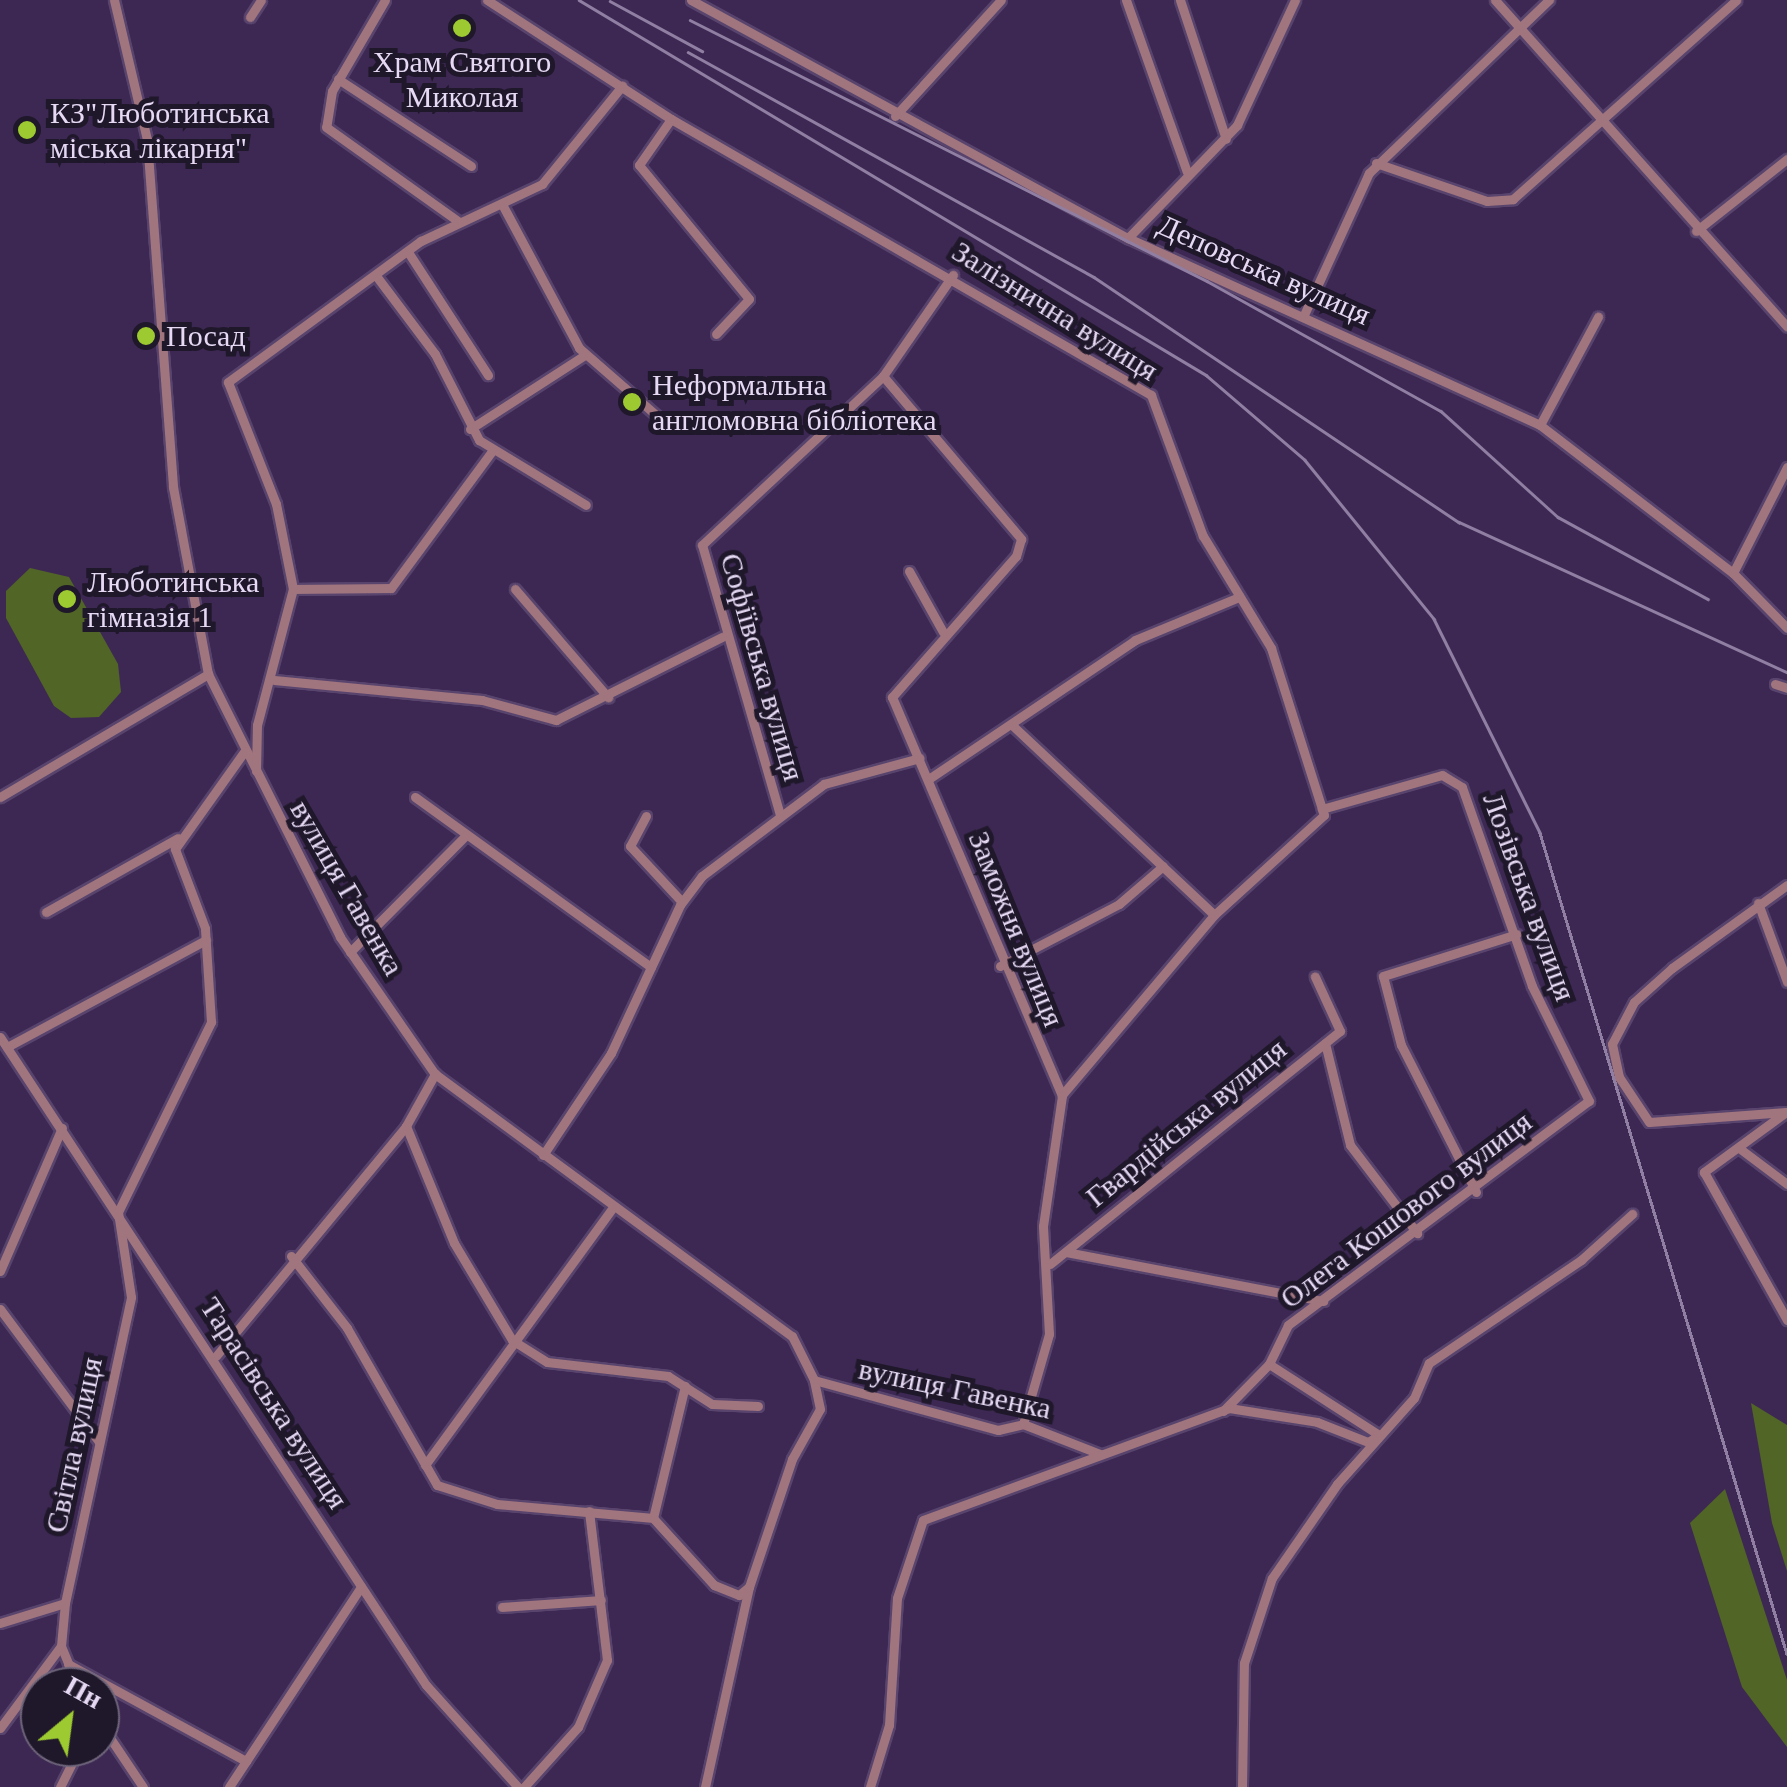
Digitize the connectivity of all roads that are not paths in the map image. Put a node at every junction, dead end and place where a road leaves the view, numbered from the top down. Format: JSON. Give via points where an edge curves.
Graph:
{"nodes":[{"id":1,"x":114,"y":0,"type":"edge"},
{"id":2,"x":261,"y":0,"type":"edge"},
{"id":3,"x":385,"y":0,"type":"edge"},
{"id":4,"x":487,"y":0,"type":"edge"},
{"id":5,"x":691,"y":0,"type":"edge"},
{"id":6,"x":1001,"y":0,"type":"edge"},
{"id":7,"x":1126,"y":0,"type":"edge"},
{"id":8,"x":1180,"y":0,"type":"edge"},
{"id":9,"x":1296,"y":0,"type":"edge"},
{"id":10,"x":1496,"y":0,"type":"edge"},
{"id":11,"x":1549,"y":0,"type":"edge"},
{"id":12,"x":1736,"y":0,"type":"edge"},
{"id":13,"x":250,"y":17,"type":"dead end"},
{"id":14,"x":1519,"y":28,"type":"junction"},
{"id":15,"x":338,"y":79,"type":"junction"},
{"id":16,"x":622,"y":86,"type":"junction"},
{"id":17,"x":896,"y":116,"type":"junction"},
{"id":18,"x":671,"y":118,"type":"junction"},
{"id":19,"x":1602,"y":125,"type":"junction"},
{"id":20,"x":1226,"y":138,"type":"junction"},
{"id":21,"x":1787,"y":158,"type":"edge"},
{"id":22,"x":1376,"y":164,"type":"junction"},
{"id":23,"x":471,"y":166,"type":"dead end"},
{"id":24,"x":1187,"y":172,"type":"junction"},
{"id":25,"x":503,"y":206,"type":"junction"},
{"id":26,"x":458,"y":222,"type":"junction"},
{"id":27,"x":1696,"y":231,"type":"junction"},
{"id":28,"x":1128,"y":238,"type":"junction"},
{"id":29,"x":408,"y":252,"type":"junction"},
{"id":30,"x":952,"y":275,"type":"junction"},
{"id":31,"x":377,"y":277,"type":"junction"},
{"id":32,"x":1303,"y":317,"type":"junction"},
{"id":33,"x":1598,"y":317,"type":"dead end"},
{"id":34,"x":1787,"y":328,"type":"edge"},
{"id":35,"x":716,"y":334,"type":"dead end"},
{"id":36,"x":586,"y":355,"type":"junction"},
{"id":37,"x":488,"y":375,"type":"dead end"},
{"id":38,"x":883,"y":376,"type":"junction"},
{"id":39,"x":662,"y":421,"type":"dead end"},
{"id":40,"x":1540,"y":425,"type":"junction"},
{"id":41,"x":470,"y":429,"type":"junction"},
{"id":42,"x":492,"y":451,"type":"junction"},
{"id":43,"x":1787,"y":467,"type":"edge"},
{"id":44,"x":586,"y":505,"type":"dead end"},
{"id":45,"x":910,"y":570,"type":"dead end"},
{"id":46,"x":1733,"y":574,"type":"junction"},
{"id":47,"x":293,"y":589,"type":"junction"},
{"id":48,"x":516,"y":589,"type":"dead end"},
{"id":49,"x":1239,"y":597,"type":"junction"},
{"id":50,"x":1787,"y":628,"type":"edge"},
{"id":51,"x":944,"y":632,"type":"junction"},
{"id":52,"x":722,"y":638,"type":"junction"},
{"id":53,"x":208,"y":674,"type":"junction"},
{"id":54,"x":274,"y":680,"type":"junction"},
{"id":55,"x":1775,"y":684,"type":"dead end"},
{"id":56,"x":1787,"y":688,"type":"edge"},
{"id":57,"x":608,"y":697,"type":"junction"},
{"id":58,"x":230,"y":722,"type":"junction"},
{"id":59,"x":258,"y":725,"type":"junction"},
{"id":60,"x":1012,"y":725,"type":"junction"},
{"id":61,"x":244,"y":752,"type":"junction"},
{"id":62,"x":920,"y":758,"type":"junction"},
{"id":63,"x":256,"y":777,"type":"junction"},
{"id":64,"x":930,"y":778,"type":"junction"},
{"id":65,"x":0,"y":797,"type":"edge"},
{"id":66,"x":414,"y":797,"type":"dead end"},
{"id":67,"x":1322,"y":809,"type":"junction"},
{"id":68,"x":780,"y":815,"type":"junction"},
{"id":69,"x":646,"y":816,"type":"dead end"},
{"id":70,"x":466,"y":835,"type":"junction"},
{"id":71,"x":181,"y":837,"type":"junction"},
{"id":72,"x":1163,"y":866,"type":"junction"},
{"id":73,"x":1787,"y":885,"type":"edge"},
{"id":74,"x":682,"y":902,"type":"junction"},
{"id":75,"x":1758,"y":903,"type":"junction"},
{"id":76,"x":46,"y":912,"type":"dead end"},
{"id":77,"x":1214,"y":915,"type":"junction"},
{"id":78,"x":1517,"y":934,"type":"junction"},
{"id":79,"x":206,"y":940,"type":"junction"},
{"id":80,"x":350,"y":952,"type":"junction"},
{"id":81,"x":1000,"y":966,"type":"junction"},
{"id":82,"x":651,"y":967,"type":"junction"},
{"id":83,"x":1314,"y":978,"type":"dead end"},
{"id":84,"x":1787,"y":982,"type":"edge"},
{"id":85,"x":0,"y":1037,"type":"edge"},
{"id":86,"x":1325,"y":1044,"type":"junction"},
{"id":87,"x":7,"y":1047,"type":"junction"},
{"id":88,"x":435,"y":1074,"type":"junction"},
{"id":89,"x":1062,"y":1095,"type":"junction"},
{"id":90,"x":1589,"y":1101,"type":"joint"},
{"id":91,"x":1787,"y":1112,"type":"edge"},
{"id":92,"x":406,"y":1126,"type":"junction"},
{"id":93,"x":62,"y":1128,"type":"junction"},
{"id":94,"x":1739,"y":1148,"type":"junction"},
{"id":95,"x":544,"y":1155,"type":"junction"},
{"id":96,"x":1787,"y":1184,"type":"edge"},
{"id":97,"x":1476,"y":1192,"type":"junction"},
{"id":98,"x":611,"y":1210,"type":"junction"},
{"id":99,"x":118,"y":1212,"type":"junction"},
{"id":100,"x":1632,"y":1214,"type":"dead end"},
{"id":101,"x":1417,"y":1234,"type":"junction"},
{"id":102,"x":1066,"y":1252,"type":"junction"},
{"id":103,"x":291,"y":1256,"type":"junction"},
{"id":104,"x":1050,"y":1264,"type":"junction"},
{"id":105,"x":0,"y":1270,"type":"edge"},
{"id":106,"x":1327,"y":1301,"type":"junction"},
{"id":107,"x":0,"y":1309,"type":"edge"},
{"id":108,"x":1787,"y":1320,"type":"edge"},
{"id":109,"x":512,"y":1340,"type":"junction"},
{"id":110,"x":216,"y":1356,"type":"junction"},
{"id":111,"x":1269,"y":1364,"type":"junction"},
{"id":112,"x":814,"y":1380,"type":"junction"},
{"id":113,"x":685,"y":1386,"type":"junction"},
{"id":114,"x":758,"y":1406,"type":"dead end"},
{"id":115,"x":1223,"y":1411,"type":"junction"},
{"id":116,"x":1024,"y":1424,"type":"junction"},
{"id":117,"x":1379,"y":1435,"type":"junction"},
{"id":118,"x":99,"y":1442,"type":"junction"},
{"id":119,"x":1100,"y":1454,"type":"junction"},
{"id":120,"x":426,"y":1465,"type":"junction"},
{"id":121,"x":589,"y":1511,"type":"junction"},
{"id":122,"x":652,"y":1518,"type":"junction"},
{"id":123,"x":749,"y":1587,"type":"junction"},
{"id":124,"x":361,"y":1588,"type":"junction"},
{"id":125,"x":601,"y":1600,"type":"junction"},
{"id":126,"x":65,"y":1602,"type":"junction"},
{"id":127,"x":502,"y":1607,"type":"dead end"},
{"id":128,"x":1,"y":1621,"type":"edge"},
{"id":129,"x":62,"y":1646,"type":"junction"},
{"id":130,"x":66,"y":1662,"type":"junction"},
{"id":131,"x":68,"y":1667,"type":"edge"},
{"id":132,"x":0,"y":1728,"type":"edge"},
{"id":133,"x":120,"y":1753,"type":"edge"},
{"id":134,"x":246,"y":1761,"type":"junction"},
{"id":135,"x":143,"y":1787,"type":"edge"},
{"id":136,"x":228,"y":1787,"type":"edge"},
{"id":137,"x":521,"y":1787,"type":"edge"},
{"id":138,"x":705,"y":1787,"type":"edge"},
{"id":139,"x":870,"y":1787,"type":"edge"},
{"id":140,"x":1242,"y":1787,"type":"edge"}],
"edges":[{"from":1,"to":53,"type":"street","name":"вулиця Гавенка","via":[[145,125],[172,487]]},
{"from":2,"to":13,"type":"street"},
{"from":3,"to":15,"type":"street"},
{"from":4,"to":16,"type":"street","name":"Залізнична вулиця"},
{"from":5,"to":17,"type":"street","name":"Деповська вулиця"},
{"from":6,"to":17,"type":"street"},
{"from":7,"to":24,"type":"street"},
{"from":8,"to":20,"type":"street"},
{"from":9,"to":20,"type":"street"},
{"from":10,"to":14,"type":"street"},
{"from":11,"to":14,"type":"street"},
{"from":12,"to":19,"type":"street"},
{"from":14,"to":19,"type":"street"},
{"from":14,"to":22,"type":"street"},
{"from":15,"to":23,"type":"street"},
{"from":15,"to":26,"type":"street","via":[[325,111],[328,133]]},
{"from":16,"to":18,"type":"street","name":"Залізнична вулиця"},
{"from":16,"to":25,"type":"street","via":[[558,172]]},
{"from":17,"to":28,"type":"street","name":"Деповська вулиця"},
{"from":18,"to":30,"type":"street","name":"Залізнична вулиця"},
{"from":18,"to":35,"type":"street","via":[[638,165],[750,299]]},
{"from":19,"to":22,"type":"street","via":[[1522,195],[1503,201]]},
{"from":19,"to":27,"type":"street"},
{"from":20,"to":24,"type":"street"},
{"from":21,"to":27,"type":"street"},
{"from":22,"to":32,"type":"street"},
{"from":24,"to":28,"type":"street"},
{"from":25,"to":26,"type":"street"},
{"from":25,"to":36,"type":"street"},
{"from":26,"to":29,"type":"street"},
{"from":27,"to":34,"type":"street"},
{"from":28,"to":32,"type":"street","name":"Деповська вулиця"},
{"from":29,"to":31,"type":"street"},
{"from":29,"to":37,"type":"street"},
{"from":30,"to":38,"type":"street","name":"Софіївська вулиця"},
{"from":30,"to":49,"type":"street","name":"Залізнична вулиця","via":[[1151,396],[1203,536]]},
{"from":31,"to":41,"type":"street","via":[[435,354]]},
{"from":31,"to":47,"type":"street","via":[[228,382],[276,504]]},
{"from":32,"to":40,"type":"street","name":"Деповська вулиця"},
{"from":33,"to":40,"type":"street"},
{"from":36,"to":39,"type":"street"},
{"from":36,"to":41,"type":"street"},
{"from":38,"to":51,"type":"street","via":[[1021,539],[1016,556]]},
{"from":38,"to":52,"type":"street","name":"Софіївська вулиця","via":[[704,539],[701,560]]},
{"from":40,"to":46,"type":"street","name":"Деповська вулиця"},
{"from":41,"to":42,"type":"street"},
{"from":42,"to":44,"type":"street"},
{"from":42,"to":47,"type":"street","via":[[391,588]]},
{"from":43,"to":46,"type":"street"},
{"from":45,"to":51,"type":"street"},
{"from":46,"to":50,"type":"street","name":"Деповська вулиця"},
{"from":47,"to":54,"type":"street"},
{"from":48,"to":57,"type":"street"},
{"from":49,"to":60,"type":"street","via":[[1135,640]]},
{"from":49,"to":67,"type":"street","name":"Залізнична вулиця","via":[[1271,648]]},
{"from":51,"to":62,"type":"street","name":"Заможня вулиця","via":[[892,692]]},
{"from":52,"to":57,"type":"street"},
{"from":52,"to":68,"type":"street","name":"Софіївська вулиця"},
{"from":53,"to":58,"type":"street","name":"вулиця Гавенка"},
{"from":53,"to":65,"type":"street"},
{"from":54,"to":57,"type":"street","via":[[482,700],[548,720]]},
{"from":54,"to":59,"type":"street"},
{"from":55,"to":56,"type":"street"},
{"from":58,"to":59,"type":"street"},
{"from":58,"to":61,"type":"street","name":"вулиця Гавенка"},
{"from":59,"to":63,"type":"street"},
{"from":60,"to":64,"type":"street"},
{"from":60,"to":72,"type":"street"},
{"from":61,"to":63,"type":"street","name":"вулиця Гавенка"},
{"from":61,"to":71,"type":"street"},
{"from":62,"to":64,"type":"street","name":"Заможня вулиця"},
{"from":62,"to":68,"type":"street","via":[[838,777]]},
{"from":63,"to":80,"type":"street","name":"вулиця Гавенка"},
{"from":64,"to":81,"type":"street","name":"Заможня вулиця"},
{"from":66,"to":70,"type":"street"},
{"from":67,"to":77,"type":"street"},
{"from":67,"to":78,"type":"street","name":"Лозівська вулиця","via":[[1442,775],[1454,781]]},
{"from":68,"to":74,"type":"street"},
{"from":69,"to":74,"type":"street","via":[[630,846]]},
{"from":70,"to":80,"type":"street"},
{"from":70,"to":82,"type":"street"},
{"from":71,"to":76,"type":"street"},
{"from":71,"to":79,"type":"street","via":[[176,869]]},
{"from":72,"to":77,"type":"street"},
{"from":72,"to":81,"type":"street","via":[[1119,904]]},
{"from":73,"to":75,"type":"street"},
{"from":74,"to":82,"type":"street"},
{"from":75,"to":84,"type":"street"},
{"from":75,"to":91,"type":"street","via":[[1672,968],[1614,1032],[1620,1077],[1643,1119]]},
{"from":77,"to":89,"type":"street"},
{"from":78,"to":90,"type":"street","name":"Лозівська вулиця"},
{"from":78,"to":97,"type":"street","via":[[1382,976],[1401,1046]]},
{"from":79,"to":87,"type":"street"},
{"from":79,"to":99,"type":"street","via":[[206,1045]]},
{"from":80,"to":88,"type":"street","name":"вулиця Гавенка"},
{"from":81,"to":89,"type":"street","name":"Заможня вулиця"},
{"from":82,"to":95,"type":"street","via":[[611,1053]]},
{"from":83,"to":86,"type":"street","via":[[1340,1031]]},
{"from":85,"to":87,"type":"street","name":"Тарасівська вулиця"},
{"from":86,"to":101,"type":"street","name":"Гвардійська вулиця","via":[[1350,1145]]},
{"from":86,"to":102,"type":"street","name":"Гвардійська вулиця"},
{"from":87,"to":93,"type":"street","name":"Тарасівська вулиця"},
{"from":88,"to":92,"type":"street"},
{"from":88,"to":95,"type":"street","name":"вулиця Гавенка"},
{"from":89,"to":104,"type":"street","via":[[1043,1226]]},
{"from":90,"to":97,"type":"street","name":"Олега Кошового вулиця"},
{"from":91,"to":94,"type":"street"},
{"from":92,"to":103,"type":"street"},
{"from":92,"to":109,"type":"street","via":[[454,1243]]},
{"from":93,"to":99,"type":"street","name":"Тарасівська вулиця"},
{"from":93,"to":105,"type":"street"},
{"from":94,"to":96,"type":"street"},
{"from":94,"to":108,"type":"street","via":[[1704,1172]]},
{"from":95,"to":98,"type":"street","name":"вулиця Гавенка"},
{"from":97,"to":101,"type":"street","name":"Олега Кошового вулиця"},
{"from":98,"to":109,"type":"street"},
{"from":98,"to":112,"type":"street","name":"вулиця Гавенка","via":[[792,1336]]},
{"from":99,"to":110,"type":"street","name":"Тарасівська вулиця"},
{"from":99,"to":118,"type":"street","name":"Світла вулиця","via":[[132,1297]]},
{"from":100,"to":117,"type":"street","via":[[1624,1229],[1429,1363],[1414,1398]]},
{"from":101,"to":106,"type":"street","name":"Олега Кошового вулиця"},
{"from":102,"to":104,"type":"street","name":"Гвардійська вулиця"},
{"from":102,"to":106,"type":"street","via":[[1291,1302]]},
{"from":103,"to":110,"type":"street"},
{"from":103,"to":120,"type":"street","via":[[346,1328]]},
{"from":104,"to":116,"type":"street","via":[[1049,1334]]},
{"from":106,"to":111,"type":"street","name":"Олега Кошового вулиця","via":[[1288,1325]]},
{"from":107,"to":118,"type":"street"},
{"from":109,"to":113,"type":"street","via":[[548,1362]]},
{"from":109,"to":120,"type":"street"},
{"from":110,"to":124,"type":"street","name":"Тарасівська вулиця"},
{"from":111,"to":115,"type":"street","name":"Олега Кошового вулиця"},
{"from":111,"to":117,"type":"street"},
{"from":112,"to":116,"type":"street","name":"вулиця Гавенка","via":[[998,1430]]},
{"from":112,"to":123,"type":"street","via":[[820,1410],[792,1459]]},
{"from":113,"to":114,"type":"street","via":[[726,1409]]},
{"from":113,"to":122,"type":"street"},
{"from":115,"to":117,"type":"street","via":[[1317,1422],[1368,1442]]},
{"from":115,"to":119,"type":"street"},
{"from":116,"to":119,"type":"street","name":"вулиця Гавенка"},
{"from":117,"to":140,"type":"street","via":[[1272,1578],[1244,1664]]},
{"from":118,"to":126,"type":"street","name":"Світла вулиця"},
{"from":119,"to":139,"type":"street","via":[[922,1520],[897,1598],[889,1725]]},
{"from":120,"to":121,"type":"street","via":[[437,1485],[468,1497]]},
{"from":121,"to":122,"type":"street"},
{"from":121,"to":125,"type":"street"},
{"from":122,"to":123,"type":"street","via":[[714,1586],[738,1595]]},
{"from":123,"to":138,"type":"street"},
{"from":124,"to":134,"type":"street"},
{"from":124,"to":137,"type":"street","name":"Тарасівська вулиця","via":[[426,1686]]},
{"from":125,"to":127,"type":"street"},
{"from":125,"to":137,"type":"street","via":[[608,1652],[601,1677],[572,1736]]},
{"from":126,"to":128,"type":"street"},
{"from":126,"to":129,"type":"street","name":"Світла вулиця"},
{"from":129,"to":130,"type":"street","name":"Світла вулиця"},
{"from":129,"to":132,"type":"street"},
{"from":130,"to":131,"type":"street","name":"Світла вулиця"},
{"from":130,"to":134,"type":"street"},
{"from":133,"to":135,"type":"street"},
{"from":134,"to":136,"type":"street"}]}
